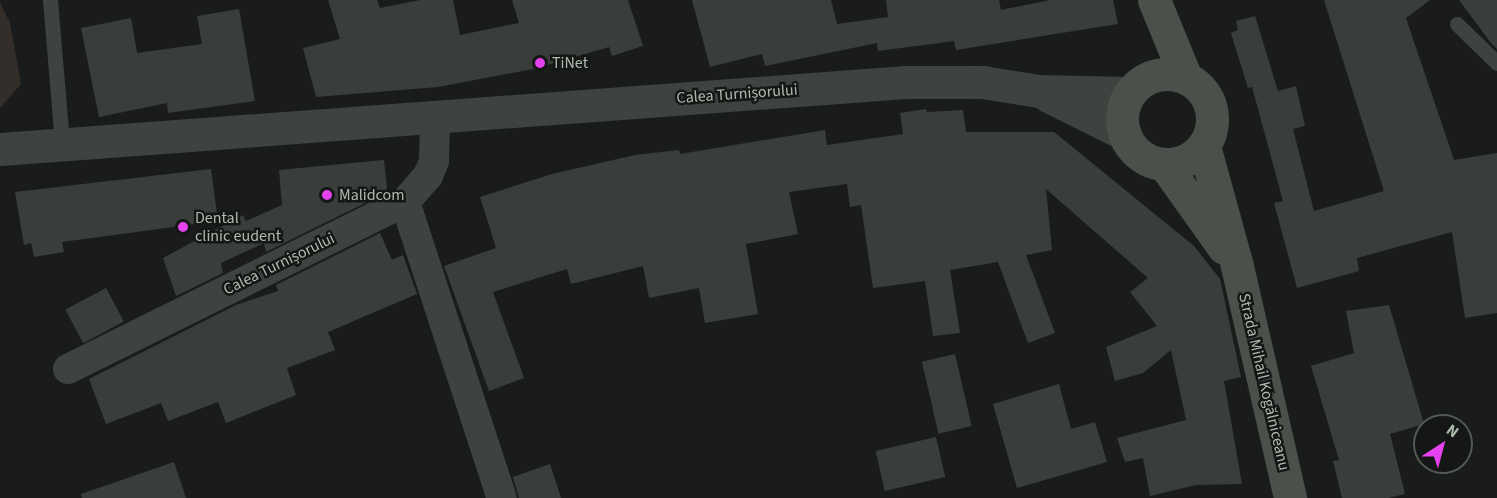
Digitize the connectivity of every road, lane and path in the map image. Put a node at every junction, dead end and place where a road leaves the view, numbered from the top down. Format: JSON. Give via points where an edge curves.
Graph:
{"nodes":[{"id":1,"x":50,"y":0,"type":"edge"},
{"id":2,"x":1155,"y":2,"type":"edge"},
{"id":3,"x":1457,"y":24,"type":"dead end"},
{"id":4,"x":1497,"y":63,"type":"edge"},
{"id":5,"x":1186,"y":78,"type":"junction"},
{"id":6,"x":1140,"y":86,"type":"junction"},
{"id":7,"x":1038,"y":92,"type":"junction"},
{"id":8,"x":435,"y":116,"type":"junction"},
{"id":9,"x":1125,"y":135,"type":"junction"},
{"id":10,"x":62,"y":143,"type":"junction"},
{"id":11,"x":1204,"y":146,"type":"junction"},
{"id":12,"x":0,"y":149,"type":"edge"},
{"id":13,"x":1164,"y":164,"type":"junction"},
{"id":14,"x":405,"y":201,"type":"junction"},
{"id":15,"x":1237,"y":266,"type":"junction"},
{"id":16,"x":68,"y":369,"type":"dead end"},
{"id":17,"x":501,"y":498,"type":"edge"},
{"id":18,"x":1290,"y":498,"type":"edge"}],
"edges":[{"from":1,"to":10,"type":"lane"},
{"from":2,"to":5,"type":"main road"},
{"from":2,"to":6,"type":"main road"},
{"from":3,"to":4,"type":"lane"},
{"from":5,"to":6,"type":"main road","via":[[1167,74]]},
{"from":5,"to":11,"type":"main road","via":[[1205,95],[1211,107],[1210,134]]},
{"from":6,"to":7,"type":"street","name":"Calea Turnișorului"},
{"from":6,"to":9,"type":"main road","via":[[1123,113]]},
{"from":7,"to":8,"type":"street","name":"Calea Turnișorului","via":[[950,80]]},
{"from":7,"to":9,"type":"street","name":"Calea Turnișorului"},
{"from":8,"to":10,"type":"street","name":"Calea Turnișorului"},
{"from":8,"to":14,"type":"street","name":"Calea Turnișorului","via":[[434,161],[428,176]]},
{"from":9,"to":13,"type":"main road","via":[[1140,155]]},
{"from":10,"to":12,"type":"street","name":"Calea Turnișorului"},
{"from":11,"to":13,"type":"main road","via":[[1179,163]]},
{"from":11,"to":15,"type":"main road","name":"Strada Mihail Kogălniceanu"},
{"from":13,"to":15,"type":"main road","name":"Strada Mihail Kogălniceanu"},
{"from":14,"to":16,"type":"street","name":"Calea Turnișorului"},
{"from":14,"to":17,"type":"street"},
{"from":15,"to":18,"type":"main road","name":"Strada Mihail Kogălniceanu"}]}
